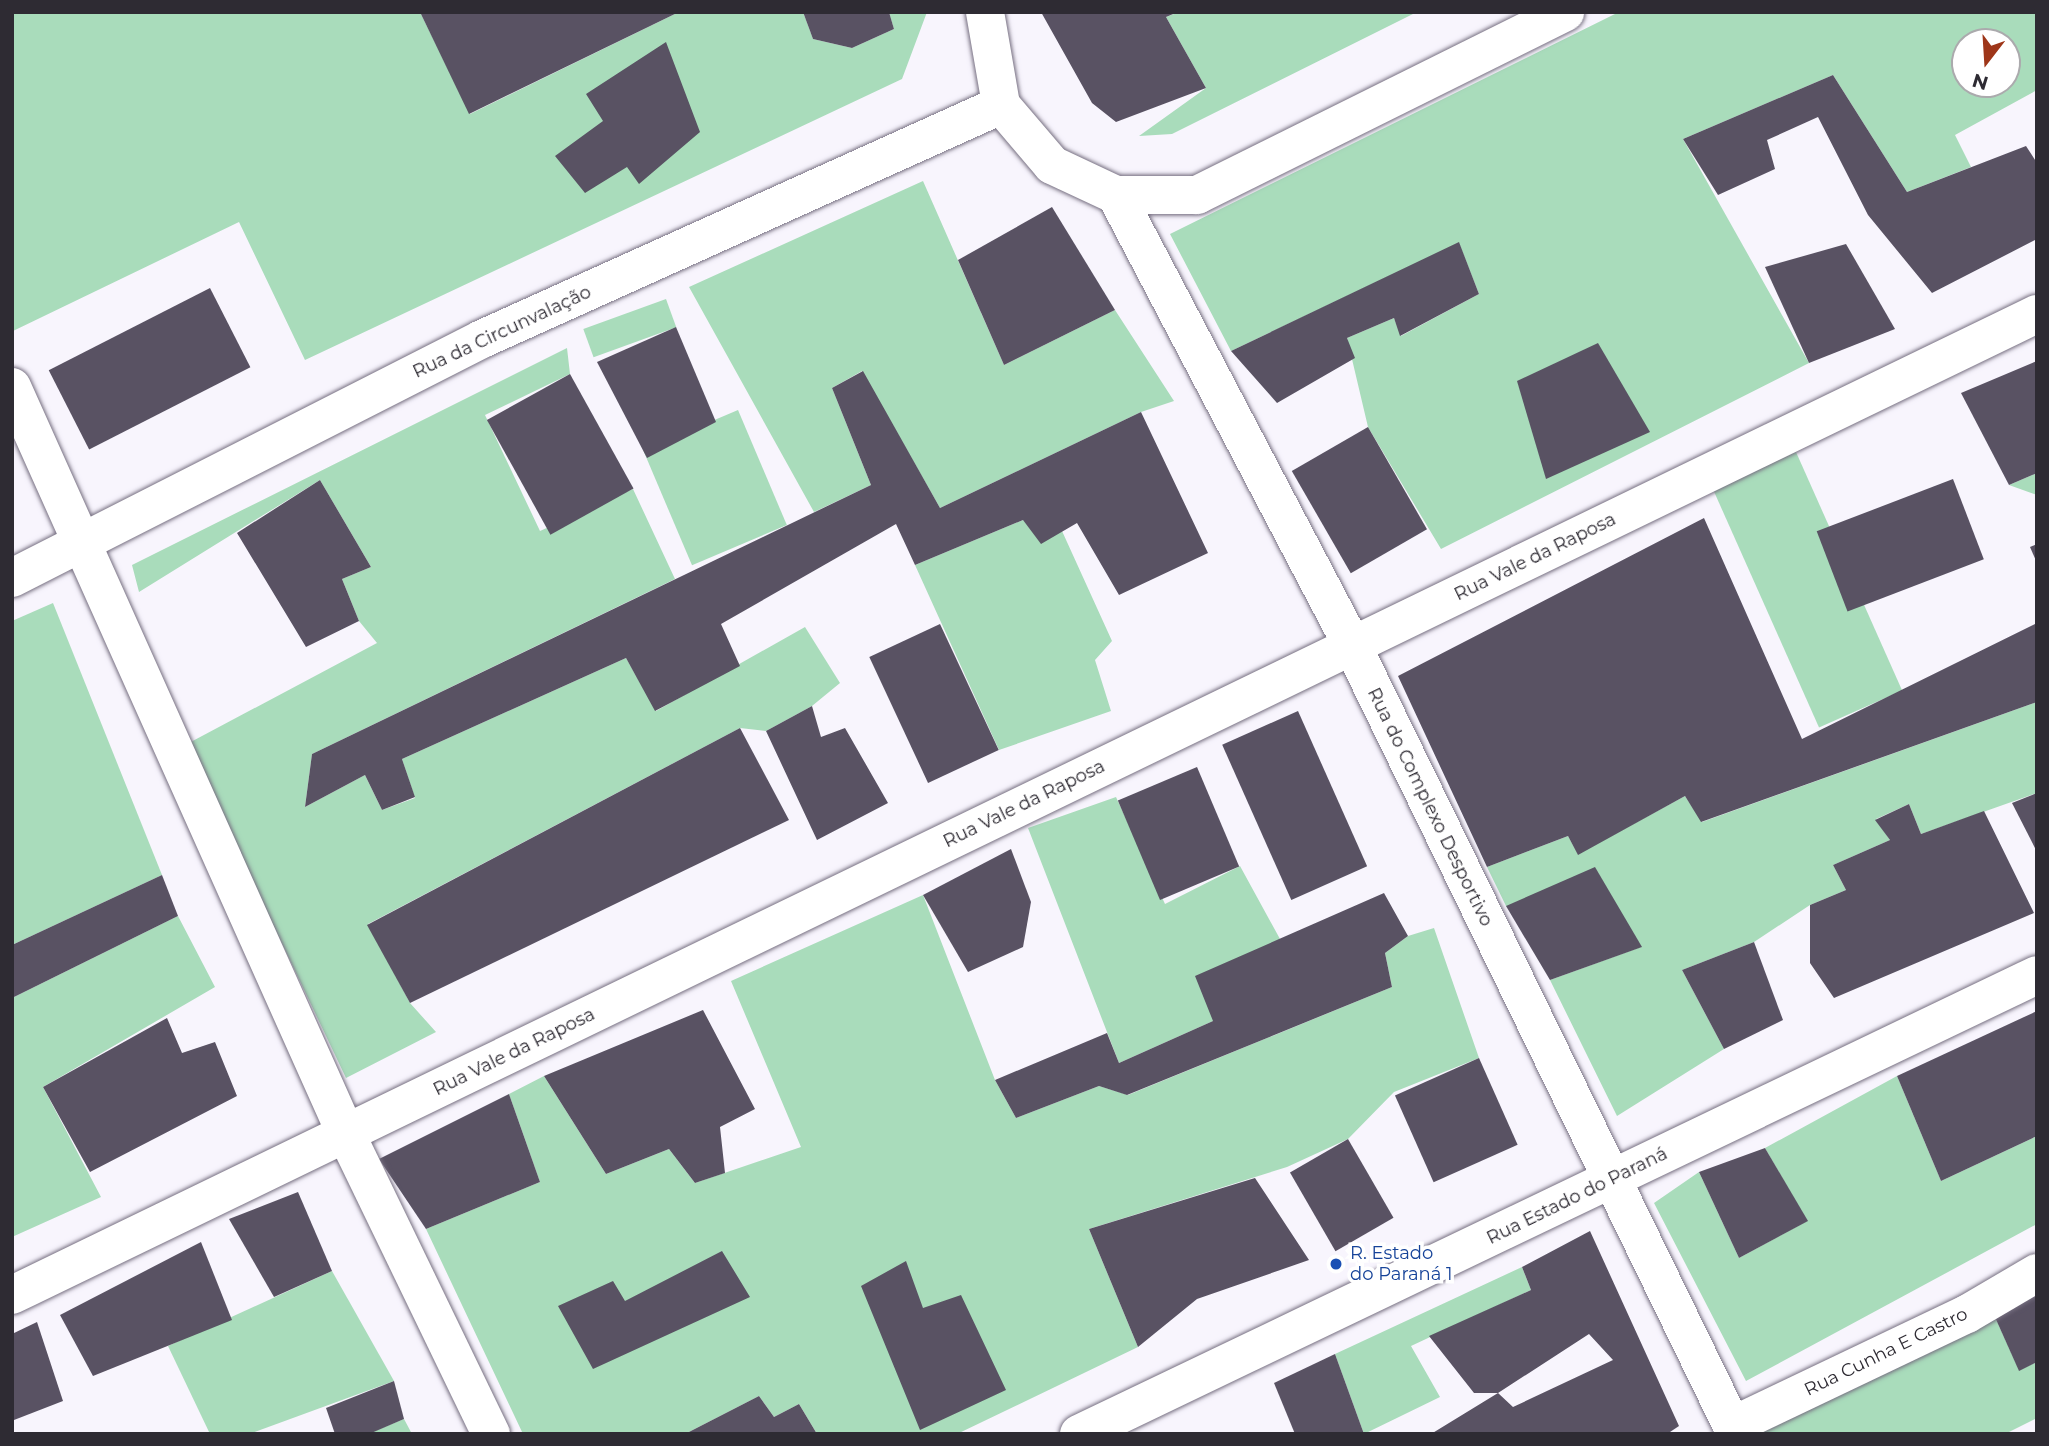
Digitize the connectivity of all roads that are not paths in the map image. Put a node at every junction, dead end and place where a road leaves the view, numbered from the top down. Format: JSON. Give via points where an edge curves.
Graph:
{"nodes":[{"id":1,"x":985,"y":12,"type":"edge"},
{"id":2,"x":1565,"y":12,"type":"edge"},
{"id":3,"x":1001,"y":105,"type":"junction"},
{"id":4,"x":1116,"y":195,"type":"junction"},
{"id":5,"x":2037,"y":314,"type":"edge"},
{"id":6,"x":12,"y":387,"type":"edge"},
{"id":7,"x":83,"y":543,"type":"junction"},
{"id":8,"x":12,"y":578,"type":"edge"},
{"id":9,"x":1352,"y":645,"type":"junction"},
{"id":10,"x":2037,"y":975,"type":"edge"},
{"id":11,"x":346,"y":1134,"type":"junction"},
{"id":12,"x":1610,"y":1180,"type":"junction"},
{"id":13,"x":2037,"y":1273,"type":"edge"},
{"id":14,"x":12,"y":1295,"type":"edge"},
{"id":15,"x":1732,"y":1426,"type":"joint"},
{"id":16,"x":491,"y":1434,"type":"edge"},
{"id":17,"x":1079,"y":1434,"type":"edge"}],
"edges":[{"from":1,"to":3,"type":"street"},
{"from":2,"to":4,"type":"street","via":[[1197,195]]},
{"from":3,"to":4,"type":"street","via":[[1052,165]]},
{"from":3,"to":7,"type":"street","name":"Rua da Circunvalação","via":[[482,339]]},
{"from":4,"to":9,"type":"street","name":"Rua do Complexo Desportivo"},
{"from":5,"to":9,"type":"street","name":"Rua Vale da Raposa"},
{"from":6,"to":7,"type":"street"},
{"from":7,"to":8,"type":"street","name":"Rua da Circunvalação"},
{"from":7,"to":11,"type":"street"},
{"from":9,"to":11,"type":"street","name":"Rua Vale da Raposa"},
{"from":9,"to":12,"type":"street","name":"Rua do Complexo Desportivo"},
{"from":10,"to":12,"type":"street","name":"Rua Estado do Paraná"},
{"from":11,"to":14,"type":"street","name":"Rua Vale da Raposa"},
{"from":11,"to":16,"type":"street"},
{"from":12,"to":15,"type":"street","name":"Rua do Complexo Desportivo"},
{"from":12,"to":17,"type":"street","name":"Rua Estado do Paraná"},
{"from":13,"to":15,"type":"street","name":"Rua Cunha E Castro","via":[[1967,1314]]}]}
